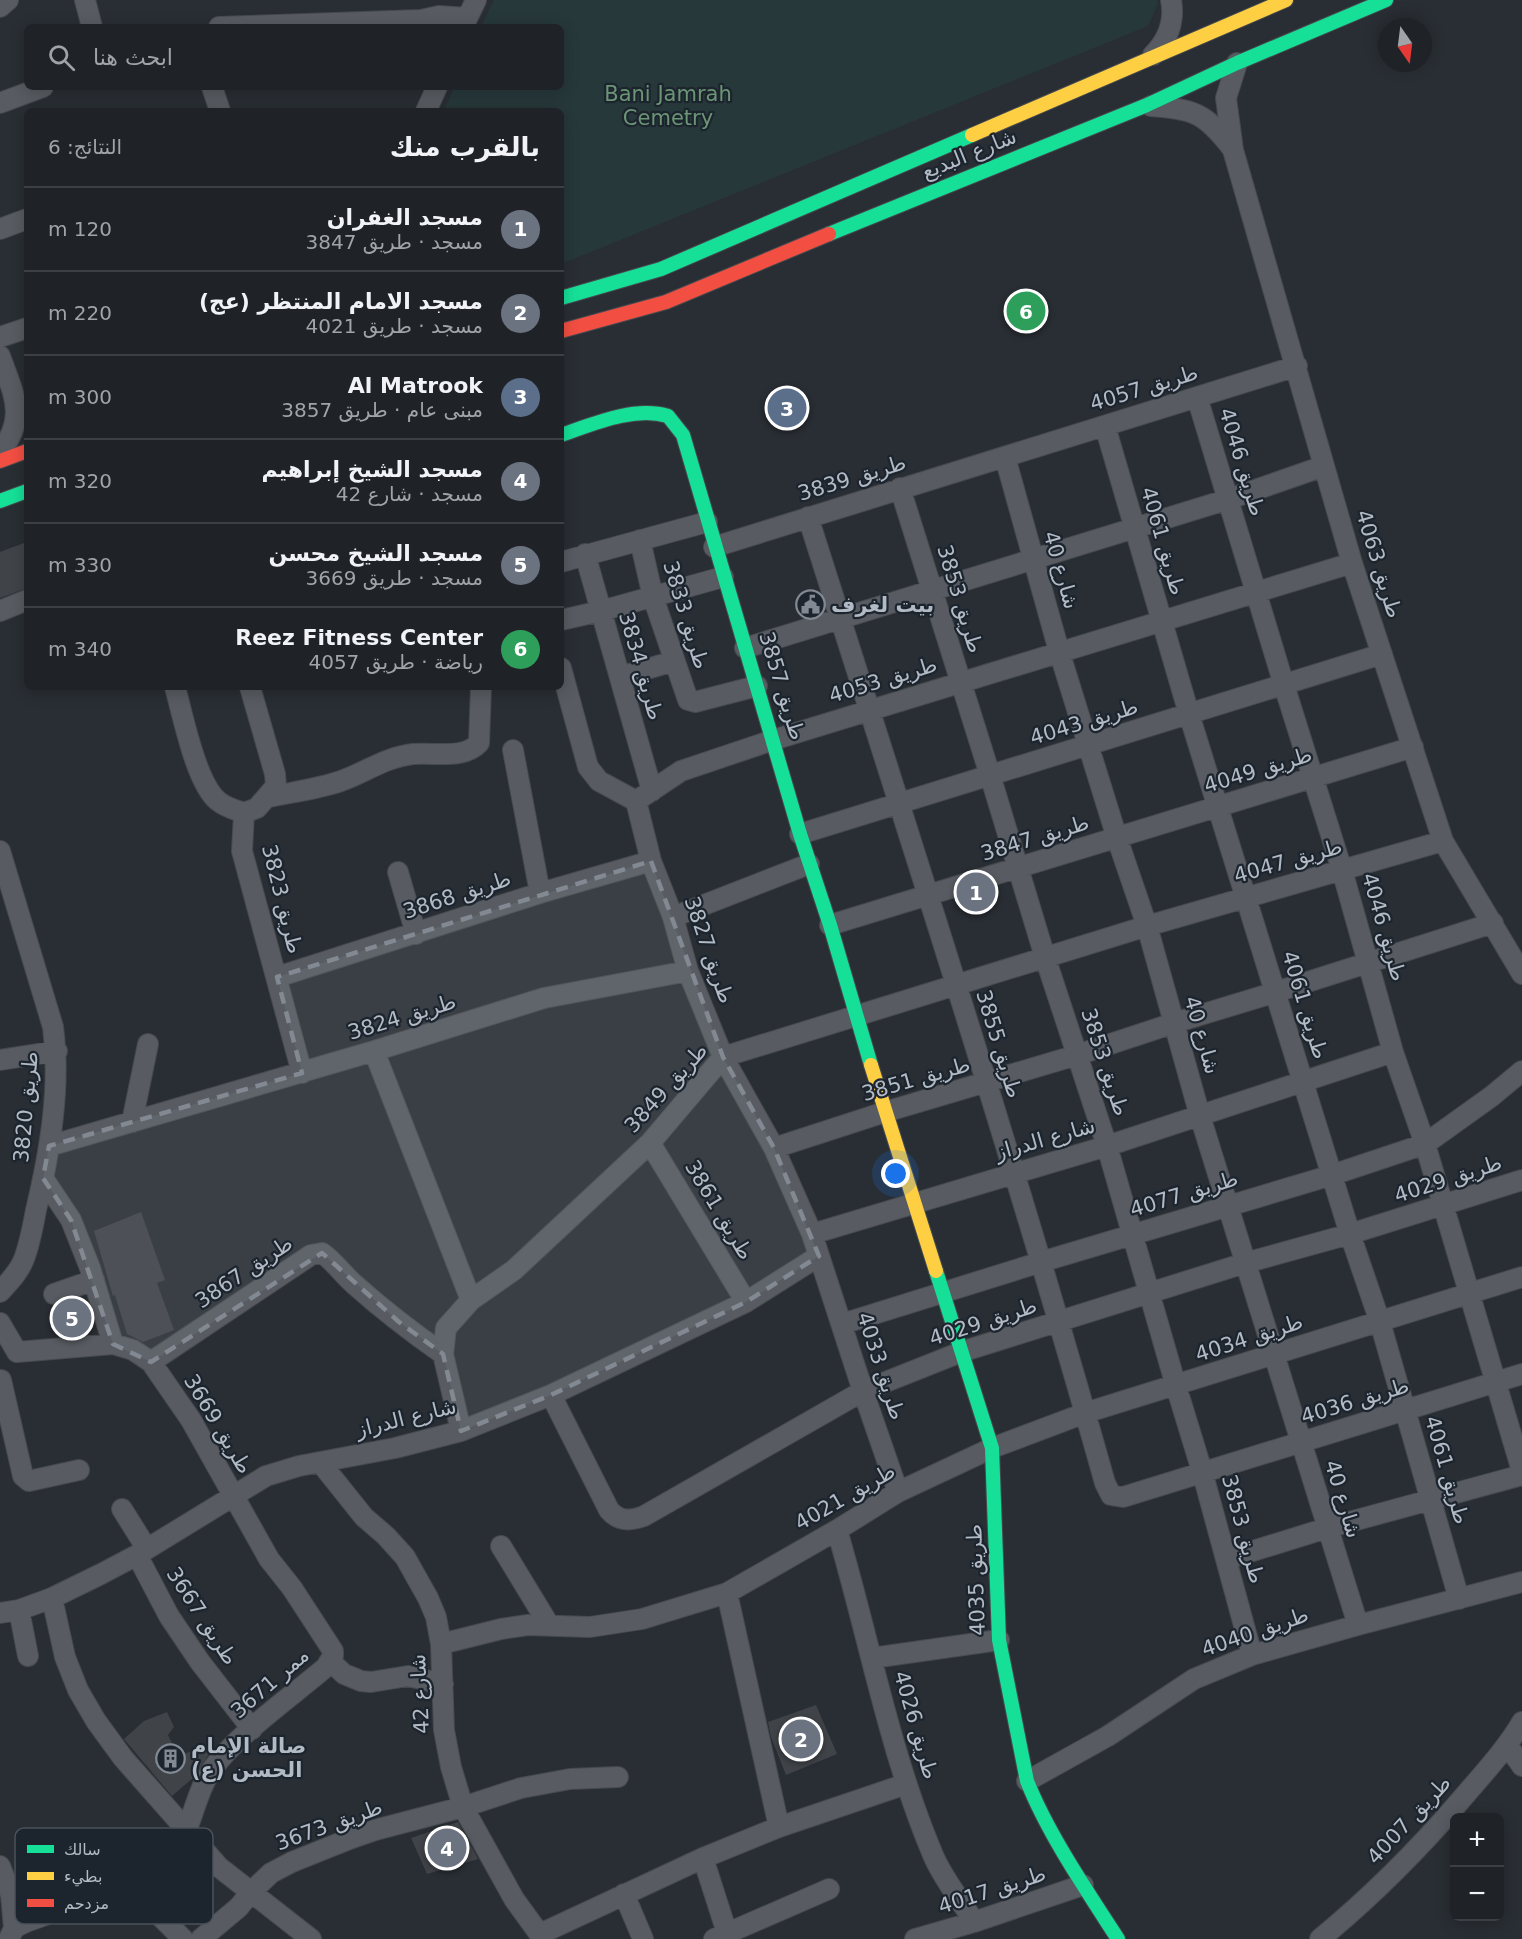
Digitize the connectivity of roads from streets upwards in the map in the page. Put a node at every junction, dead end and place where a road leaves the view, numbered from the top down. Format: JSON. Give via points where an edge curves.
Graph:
{"nodes":[{"id":1,"x":8,"y":0,"type":"edge"},
{"id":2,"x":85,"y":0,"type":"edge"},
{"id":3,"x":476,"y":0,"type":"edge"},
{"id":4,"x":1171,"y":0,"type":"edge"},
{"id":5,"x":1252,"y":0,"type":"edge"},
{"id":6,"x":1281,"y":0,"type":"edge"},
{"id":7,"x":1286,"y":0,"type":"edge"},
{"id":8,"x":1386,"y":0,"type":"edge"},
{"id":9,"x":0,"y":7,"type":"edge"},
{"id":10,"x":465,"y":22,"type":"edge"},
{"id":11,"x":430,"y":23,"type":"edge"},
{"id":12,"x":91,"y":24,"type":"edge"},
{"id":13,"x":377,"y":24,"type":"edge"},
{"id":14,"x":1150,"y":58,"type":"junction"},
{"id":15,"x":1237,"y":63,"type":"junction"},
{"id":16,"x":35,"y":90,"type":"edge"},
{"id":17,"x":213,"y":90,"type":"edge"},
{"id":18,"x":436,"y":90,"type":"edge"},
{"id":19,"x":0,"y":103,"type":"edge"},
{"id":20,"x":1147,"y":105,"type":"junction"},
{"id":21,"x":219,"y":108,"type":"edge"},
{"id":22,"x":427,"y":108,"type":"edge"},
{"id":23,"x":1233,"y":150,"type":"junction"},
{"id":24,"x":24,"y":220,"type":"edge"},
{"id":25,"x":0,"y":229,"type":"edge"},
{"id":26,"x":564,"y":297,"type":"edge"},
{"id":27,"x":24,"y":329,"type":"edge"},
{"id":28,"x":564,"y":330,"type":"edge"},
{"id":29,"x":0,"y":338,"type":"edge"},
{"id":30,"x":0,"y":356,"type":"edge"},
{"id":31,"x":1297,"y":366,"type":"junction"},
{"id":32,"x":1197,"y":397,"type":"junction"},
{"id":33,"x":22,"y":408,"type":"edge"},
{"id":34,"x":1105,"y":426,"type":"junction"},
{"id":35,"x":564,"y":434,"type":"edge"},
{"id":36,"x":0,"y":452,"type":"edge"},
{"id":37,"x":24,"y":452,"type":"edge"},
{"id":38,"x":1005,"y":457,"type":"junction"},
{"id":39,"x":0,"y":460,"type":"edge"},
{"id":40,"x":1324,"y":466,"type":"junction"},
{"id":41,"x":900,"y":488,"type":"junction"},
{"id":42,"x":24,"y":492,"type":"edge"},
{"id":43,"x":1229,"y":499,"type":"junction"},
{"id":44,"x":0,"y":501,"type":"edge"},
{"id":45,"x":808,"y":517,"type":"junction"},
{"id":46,"x":707,"y":522,"type":"junction"},
{"id":47,"x":1135,"y":528,"type":"junction"},
{"id":48,"x":640,"y":540,"type":"junction"},
{"id":49,"x":714,"y":547,"type":"junction"},
{"id":50,"x":585,"y":554,"type":"junction"},
{"id":51,"x":1032,"y":559,"type":"junction"},
{"id":52,"x":564,"y":561,"type":"edge"},
{"id":53,"x":1352,"y":563,"type":"junction"},
{"id":54,"x":723,"y":577,"type":"junction"},
{"id":55,"x":933,"y":590,"type":"junction"},
{"id":56,"x":1257,"y":592,"type":"junction"},
{"id":57,"x":653,"y":597,"type":"junction"},
{"id":58,"x":24,"y":601,"type":"edge"},
{"id":59,"x":0,"y":611,"type":"edge"},
{"id":60,"x":601,"y":611,"type":"junction"},
{"id":61,"x":840,"y":618,"type":"junction"},
{"id":62,"x":564,"y":619,"type":"edge"},
{"id":63,"x":1161,"y":621,"type":"junction"},
{"id":64,"x":745,"y":648,"type":"junction"},
{"id":65,"x":1059,"y":651,"type":"junction"},
{"id":66,"x":1382,"y":654,"type":"junction"},
{"id":67,"x":674,"y":661,"type":"junction"},
{"id":68,"x":620,"y":677,"type":"junction"},
{"id":69,"x":564,"y":679,"type":"edge"},
{"id":70,"x":959,"y":682,"type":"junction"},
{"id":71,"x":1284,"y":685,"type":"junction"},
{"id":72,"x":757,"y":686,"type":"junction"},
{"id":73,"x":176,"y":690,"type":"edge"},
{"id":74,"x":251,"y":690,"type":"edge"},
{"id":75,"x":481,"y":690,"type":"edge"},
{"id":76,"x":690,"y":702,"type":"joint"},
{"id":77,"x":870,"y":710,"type":"junction"},
{"id":78,"x":1189,"y":714,"type":"junction"},
{"id":79,"x":773,"y":740,"type":"junction"},
{"id":80,"x":1088,"y":746,"type":"junction"},
{"id":81,"x":1413,"y":747,"type":"junction"},
{"id":82,"x":513,"y":750,"type":"dead end"},
{"id":83,"x":990,"y":775,"type":"junction"},
{"id":84,"x":1314,"y":779,"type":"junction"},
{"id":85,"x":644,"y":796,"type":"junction"},
{"id":86,"x":269,"y":797,"type":"junction"},
{"id":87,"x":899,"y":803,"type":"junction"},
{"id":88,"x":1220,"y":807,"type":"junction"},
{"id":89,"x":244,"y":813,"type":"junction"},
{"id":90,"x":800,"y":834,"type":"junction"},
{"id":91,"x":1117,"y":838,"type":"junction"},
{"id":92,"x":1443,"y":841,"type":"junction"},
{"id":93,"x":0,"y":851,"type":"edge"},
{"id":94,"x":651,"y":861,"type":"junction"},
{"id":95,"x":809,"y":864,"type":"junction"},
{"id":96,"x":1017,"y":868,"type":"junction"},
{"id":97,"x":1342,"y":870,"type":"junction"},
{"id":98,"x":398,"y":872,"type":"dead end"},
{"id":99,"x":540,"y":893,"type":"junction"},
{"id":100,"x":5,"y":895,"type":"edge"},
{"id":101,"x":928,"y":896,"type":"junction"},
{"id":102,"x":1247,"y":897,"type":"junction"},
{"id":103,"x":673,"y":917,"type":"junction"},
{"id":104,"x":1493,"y":923,"type":"junction"},
{"id":105,"x":830,"y":925,"type":"junction"},
{"id":106,"x":1147,"y":926,"type":"junction"},
{"id":107,"x":416,"y":934,"type":"junction"},
{"id":108,"x":1045,"y":957,"type":"junction"},
{"id":109,"x":1369,"y":963,"type":"junction"},
{"id":110,"x":688,"y":971,"type":"junction"},
{"id":111,"x":1522,"y":974,"type":"edge"},
{"id":112,"x":278,"y":977,"type":"junction"},
{"id":113,"x":956,"y":984,"type":"junction"},
{"id":114,"x":1276,"y":992,"type":"junction"},
{"id":115,"x":856,"y":1014,"type":"junction"},
{"id":116,"x":1174,"y":1023,"type":"junction"},
{"id":117,"x":148,"y":1044,"type":"dead end"},
{"id":118,"x":57,"y":1051,"type":"junction"},
{"id":119,"x":374,"y":1052,"type":"junction"},
{"id":120,"x":1393,"y":1052,"type":"junction"},
{"id":121,"x":1077,"y":1055,"type":"junction"},
{"id":122,"x":723,"y":1057,"type":"junction"},
{"id":123,"x":0,"y":1059,"type":"edge"},
{"id":124,"x":1522,"y":1071,"type":"edge"},
{"id":125,"x":302,"y":1073,"type":"junction"},
{"id":126,"x":1304,"y":1081,"type":"junction"},
{"id":127,"x":986,"y":1083,"type":"junction"},
{"id":128,"x":885,"y":1112,"type":"junction"},
{"id":129,"x":1200,"y":1116,"type":"junction"},
{"id":130,"x":132,"y":1122,"type":"junction"},
{"id":131,"x":650,"y":1143,"type":"junction"},
{"id":132,"x":1425,"y":1144,"type":"junction"},
{"id":133,"x":49,"y":1146,"type":"junction"},
{"id":134,"x":1107,"y":1146,"type":"junction"},
{"id":135,"x":774,"y":1148,"type":"junction"},
{"id":136,"x":1013,"y":1174,"type":"junction"},
{"id":137,"x":1332,"y":1175,"type":"junction"},
{"id":138,"x":43,"y":1178,"type":"junction"},
{"id":139,"x":1522,"y":1180,"type":"edge"},
{"id":140,"x":914,"y":1204,"type":"junction"},
{"id":141,"x":1228,"y":1205,"type":"junction"},
{"id":142,"x":1443,"y":1207,"type":"junction"},
{"id":143,"x":812,"y":1234,"type":"junction"},
{"id":144,"x":1133,"y":1234,"type":"junction"},
{"id":145,"x":1350,"y":1234,"type":"junction"},
{"id":146,"x":819,"y":1256,"type":"junction"},
{"id":147,"x":1041,"y":1262,"type":"junction"},
{"id":148,"x":1245,"y":1263,"type":"junction"},
{"id":149,"x":1522,"y":1277,"type":"edge"},
{"id":150,"x":93,"y":1280,"type":"junction"},
{"id":151,"x":0,"y":1292,"type":"edge"},
{"id":152,"x":943,"y":1293,"type":"junction"},
{"id":153,"x":1150,"y":1293,"type":"junction"},
{"id":154,"x":54,"y":1294,"type":"dead end"},
{"id":155,"x":1469,"y":1294,"type":"junction"},
{"id":156,"x":471,"y":1300,"type":"junction"},
{"id":157,"x":746,"y":1302,"type":"junction"},
{"id":158,"x":1058,"y":1322,"type":"junction"},
{"id":159,"x":1380,"y":1322,"type":"junction"},
{"id":160,"x":0,"y":1323,"type":"edge"},
{"id":161,"x":842,"y":1324,"type":"junction"},
{"id":162,"x":113,"y":1344,"type":"junction"},
{"id":163,"x":17,"y":1352,"type":"junction"},
{"id":164,"x":960,"y":1352,"type":"junction"},
{"id":165,"x":443,"y":1354,"type":"junction"},
{"id":166,"x":1274,"y":1354,"type":"junction"},
{"id":167,"x":151,"y":1362,"type":"junction"},
{"id":168,"x":1522,"y":1374,"type":"edge"},
{"id":169,"x":0,"y":1381,"type":"edge"},
{"id":170,"x":1495,"y":1383,"type":"junction"},
{"id":171,"x":1176,"y":1386,"type":"junction"},
{"id":172,"x":863,"y":1391,"type":"junction"},
{"id":173,"x":551,"y":1395,"type":"junction"},
{"id":174,"x":1405,"y":1411,"type":"junction"},
{"id":175,"x":1085,"y":1413,"type":"junction"},
{"id":176,"x":461,"y":1431,"type":"junction"},
{"id":177,"x":1301,"y":1443,"type":"junction"},
{"id":178,"x":992,"y":1448,"type":"junction"},
{"id":179,"x":320,"y":1462,"type":"junction"},
{"id":180,"x":79,"y":1470,"type":"dead end"},
{"id":181,"x":1202,"y":1472,"type":"junction"},
{"id":182,"x":1522,"y":1473,"type":"edge"},
{"id":183,"x":898,"y":1492,"type":"junction"},
{"id":184,"x":234,"y":1496,"type":"junction"},
{"id":185,"x":1431,"y":1500,"type":"junction"},
{"id":186,"x":122,"y":1509,"type":"dead end"},
{"id":187,"x":1327,"y":1528,"type":"junction"},
{"id":188,"x":837,"y":1530,"type":"junction"},
{"id":189,"x":501,"y":1546,"type":"dead end"},
{"id":190,"x":142,"y":1552,"type":"junction"},
{"id":191,"x":1227,"y":1559,"type":"junction"},
{"id":192,"x":1522,"y":1582,"type":"edge"},
{"id":193,"x":727,"y":1593,"type":"junction"},
{"id":194,"x":52,"y":1598,"type":"junction"},
{"id":195,"x":1459,"y":1599,"type":"junction"},
{"id":196,"x":9,"y":1612,"type":"edge"},
{"id":197,"x":1358,"y":1624,"type":"junction"},
{"id":198,"x":549,"y":1625,"type":"junction"},
{"id":199,"x":999,"y":1640,"type":"junction"},
{"id":200,"x":441,"y":1644,"type":"junction"},
{"id":201,"x":1252,"y":1654,"type":"junction"},
{"id":202,"x":27,"y":1656,"type":"dead end"},
{"id":203,"x":872,"y":1658,"type":"junction"},
{"id":204,"x":332,"y":1659,"type":"junction"},
{"id":205,"x":443,"y":1684,"type":"junction"},
{"id":206,"x":1522,"y":1722,"type":"edge"},
{"id":207,"x":252,"y":1729,"type":"junction"},
{"id":208,"x":1508,"y":1746,"type":"junction"},
{"id":209,"x":1522,"y":1767,"type":"edge"},
{"id":210,"x":618,"y":1777,"type":"dead end"},
{"id":211,"x":1027,"y":1781,"type":"junction"},
{"id":212,"x":906,"y":1784,"type":"junction"},
{"id":213,"x":463,"y":1807,"type":"junction"},
{"id":214,"x":779,"y":1827,"type":"junction"},
{"id":215,"x":184,"y":1828,"type":"edge"},
{"id":216,"x":187,"y":1828,"type":"edge"},
{"id":217,"x":703,"y":1858,"type":"junction"},
{"id":218,"x":213,"y":1860,"type":"edge"},
{"id":219,"x":0,"y":1866,"type":"edge"},
{"id":220,"x":1083,"y":1885,"type":"junction"},
{"id":221,"x":828,"y":1889,"type":"dead end"},
{"id":222,"x":250,"y":1893,"type":"junction"},
{"id":223,"x":624,"y":1894,"type":"junction"},
{"id":224,"x":5,"y":1898,"type":"edge"},
{"id":225,"x":974,"y":1922,"type":"junction"},
{"id":226,"x":34,"y":1924,"type":"edge"},
{"id":227,"x":168,"y":1924,"type":"edge"},
{"id":228,"x":12,"y":1933,"type":"edge"},
{"id":229,"x":542,"y":1936,"type":"edge"},
{"id":230,"x":723,"y":1937,"type":"edge"},
{"id":231,"x":183,"y":1939,"type":"edge"},
{"id":232,"x":201,"y":1939,"type":"edge"},
{"id":233,"x":311,"y":1939,"type":"edge"},
{"id":234,"x":643,"y":1939,"type":"edge"},
{"id":235,"x":915,"y":1939,"type":"edge"},
{"id":236,"x":1118,"y":1939,"type":"edge"},
{"id":237,"x":1320,"y":1939,"type":"edge"}],
"edges":[{"from":1,"to":9,"type":"street"},
{"from":2,"to":12,"type":"street"},
{"from":3,"to":10,"type":"street"},
{"from":4,"to":14,"type":"street","via":[[1172,23],[1160,48]]},
{"from":5,"to":6,"type":"street"},
{"from":7,"to":14,"type":"street","name":"شارع البديع"},
{"from":8,"to":15,"type":"street","name":"شارع البديع"},
{"from":10,"to":11,"type":"street","via":[[439,16]]},
{"from":11,"to":13,"type":"street"},
{"from":14,"to":26,"type":"street","name":"شارع البديع","via":[[661,270]]},
{"from":15,"to":20,"type":"street","name":"شارع البديع"},
{"from":15,"to":23,"type":"street","name":"طريق 4063","via":[[1226,98]]},
{"from":16,"to":19,"type":"street"},
{"from":17,"to":21,"type":"street"},
{"from":18,"to":22,"type":"street"},
{"from":20,"to":23,"type":"street","name":"طريق 4063","via":[[1180,108],[1199,115],[1215,127]]},
{"from":20,"to":28,"type":"street","name":"شارع البديع","via":[[666,302]]},
{"from":23,"to":31,"type":"street","name":"طريق 4063"},
{"from":24,"to":25,"type":"street"},
{"from":27,"to":29,"type":"street"},
{"from":30,"to":33,"type":"street"},
{"from":31,"to":32,"type":"street","name":"طريق 4057"},
{"from":31,"to":40,"type":"street","name":"طريق 4063"},
{"from":32,"to":34,"type":"street","name":"طريق 4057"},
{"from":32,"to":43,"type":"street","name":"طريق 4046"},
{"from":33,"to":36,"type":"street"},
{"from":34,"to":38,"type":"street","name":"طريق 4057"},
{"from":34,"to":47,"type":"street","name":"طريق 4061"},
{"from":35,"to":46,"type":"street","name":"طريق 3857","via":[[638,414],[668,416],[676,423],[687,447]]},
{"from":37,"to":39,"type":"street"},
{"from":38,"to":41,"type":"street","name":"طريق 3839"},
{"from":38,"to":51,"type":"street","name":"شارع 40"},
{"from":40,"to":43,"type":"street"},
{"from":40,"to":53,"type":"street","name":"طريق 4063"},
{"from":41,"to":45,"type":"street","name":"طريق 3839"},
{"from":41,"to":55,"type":"street","name":"طريق 3853"},
{"from":42,"to":44,"type":"street"},
{"from":43,"to":47,"type":"street"},
{"from":43,"to":56,"type":"street","name":"طريق 4046"},
{"from":45,"to":49,"type":"street","name":"طريق 3839"},
{"from":45,"to":61,"type":"street","name":"طريق 3855"},
{"from":46,"to":48,"type":"street"},
{"from":46,"to":49,"type":"street","name":"طريق 3857"},
{"from":47,"to":51,"type":"street"},
{"from":47,"to":63,"type":"street","name":"طريق 4061"},
{"from":48,"to":50,"type":"street"},
{"from":48,"to":57,"type":"street","name":"طريق 3833"},
{"from":49,"to":54,"type":"street","name":"طريق 3857"},
{"from":50,"to":52,"type":"street"},
{"from":50,"to":60,"type":"street","name":"طريق 3834"},
{"from":51,"to":55,"type":"street"},
{"from":51,"to":65,"type":"street","name":"شارع 40"},
{"from":53,"to":56,"type":"street","name":"طريق 4053"},
{"from":53,"to":66,"type":"street","name":"طريق 4063"},
{"from":54,"to":57,"type":"street"},
{"from":54,"to":64,"type":"street","name":"طريق 3857"},
{"from":55,"to":61,"type":"street"},
{"from":55,"to":70,"type":"street","name":"طريق 3853"},
{"from":56,"to":63,"type":"street","name":"طريق 4053"},
{"from":56,"to":71,"type":"street","name":"طريق 4046"},
{"from":57,"to":60,"type":"street"},
{"from":57,"to":67,"type":"street","name":"طريق 3833"},
{"from":58,"to":59,"type":"street"},
{"from":60,"to":62,"type":"street"},
{"from":60,"to":68,"type":"street","name":"طريق 3834"},
{"from":61,"to":64,"type":"street"},
{"from":61,"to":77,"type":"street","name":"طريق 3855"},
{"from":63,"to":65,"type":"street","name":"طريق 4053"},
{"from":63,"to":78,"type":"street","name":"طريق 4061"},
{"from":64,"to":72,"type":"street","name":"طريق 3857"},
{"from":65,"to":70,"type":"street","name":"طريق 4053"},
{"from":65,"to":80,"type":"street","name":"شارع 40"},
{"from":66,"to":71,"type":"street","name":"طريق 4043"},
{"from":66,"to":81,"type":"street","name":"طريق 4063"},
{"from":67,"to":68,"type":"street"},
{"from":67,"to":76,"type":"street","name":"طريق 3833"},
{"from":68,"to":85,"type":"street","name":"طريق 3834"},
{"from":69,"to":85,"type":"street","via":[[588,767],[599,781]]},
{"from":70,"to":77,"type":"street","name":"طريق 4053"},
{"from":70,"to":83,"type":"street","name":"طريق 3853"},
{"from":71,"to":78,"type":"street","name":"طريق 4043"},
{"from":71,"to":84,"type":"street","name":"طريق 4046"},
{"from":72,"to":76,"type":"street","name":"طريق 3834"},
{"from":72,"to":79,"type":"street","name":"طريق 3857"},
{"from":73,"to":89,"type":"street","via":[[209,791],[219,802]]},
{"from":74,"to":86,"type":"street","via":[[275,774],[276,786]]},
{"from":75,"to":86,"type":"street","via":[[479,743],[466,753],[403,756],[341,781]]},
{"from":77,"to":79,"type":"street","name":"طريق 4053"},
{"from":77,"to":87,"type":"street","name":"طريق 3855"},
{"from":78,"to":80,"type":"street","name":"طريق 4043"},
{"from":78,"to":88,"type":"street","name":"طريق 4061"},
{"from":79,"to":85,"type":"street","name":"طريق 4053","via":[[681,771]]},
{"from":79,"to":90,"type":"street","name":"طريق 3857"},
{"from":80,"to":83,"type":"street","name":"طريق 4043"},
{"from":80,"to":91,"type":"street","name":"شارع 40"},
{"from":81,"to":84,"type":"street","name":"طريق 4049"},
{"from":81,"to":92,"type":"street","name":"طريق 4063"},
{"from":82,"to":99,"type":"street"},
{"from":83,"to":87,"type":"street","name":"طريق 4043"},
{"from":83,"to":96,"type":"street","name":"طريق 3853"},
{"from":84,"to":88,"type":"street","name":"طريق 4049"},
{"from":84,"to":97,"type":"street","name":"طريق 4046"},
{"from":85,"to":94,"type":"street","name":"طريق 3827"},
{"from":86,"to":89,"type":"street"},
{"from":87,"to":90,"type":"street","name":"طريق 4043"},
{"from":87,"to":101,"type":"street","name":"طريق 3855"},
{"from":88,"to":91,"type":"street","name":"طريق 4049"},
{"from":88,"to":102,"type":"street","name":"طريق 4061"},
{"from":89,"to":112,"type":"street","name":"طريق 3823","via":[[242,851]]},
{"from":90,"to":95,"type":"street","name":"طريق 3857"},
{"from":91,"to":96,"type":"street","name":"طريق 3847"},
{"from":91,"to":106,"type":"street","name":"شارع 40"},
{"from":92,"to":97,"type":"street","name":"طريق 4047"},
{"from":92,"to":104,"type":"street","name":"طريق 4063"},
{"from":93,"to":100,"type":"street","name":"طريق 3820"},
{"from":94,"to":99,"type":"street","name":"طريق 3868"},
{"from":94,"to":103,"type":"street","name":"طريق 3827"},
{"from":95,"to":103,"type":"street"},
{"from":95,"to":105,"type":"street","name":"طريق 3857"},
{"from":96,"to":101,"type":"street","name":"طريق 3847"},
{"from":96,"to":108,"type":"street","name":"طريق 3853"},
{"from":97,"to":102,"type":"street","name":"طريق 4047"},
{"from":97,"to":109,"type":"street","name":"طريق 4046"},
{"from":98,"to":107,"type":"street"},
{"from":99,"to":107,"type":"street","name":"طريق 3868"},
{"from":100,"to":118,"type":"street","name":"طريق 3820","via":[[53,1027]]},
{"from":101,"to":105,"type":"street","name":"طريق 3847"},
{"from":101,"to":113,"type":"street","name":"طريق 3855"},
{"from":102,"to":106,"type":"street","name":"طريق 4047"},
{"from":102,"to":114,"type":"street","name":"طريق 4061"},
{"from":103,"to":110,"type":"street","name":"طريق 3827"},
{"from":104,"to":109,"type":"street","name":"طريق 3851"},
{"from":104,"to":111,"type":"street","name":"طريق 4063"},
{"from":105,"to":115,"type":"street","name":"طريق 3857"},
{"from":106,"to":108,"type":"street","name":"طريق 3849"},
{"from":106,"to":116,"type":"street","name":"شارع 40"},
{"from":107,"to":112,"type":"street","name":"طريق 3868"},
{"from":108,"to":113,"type":"street","name":"طريق 3849"},
{"from":108,"to":121,"type":"street","name":"طريق 3853"},
{"from":109,"to":114,"type":"street","name":"طريق 3851"},
{"from":109,"to":120,"type":"street","name":"طريق 4046"},
{"from":110,"to":119,"type":"street","name":"طريق 3824","via":[[544,998]]},
{"from":110,"to":122,"type":"street","name":"طريق 3827"},
{"from":112,"to":125,"type":"street","name":"طريق 3823"},
{"from":113,"to":115,"type":"street","name":"طريق 3849"},
{"from":113,"to":127,"type":"street","name":"طريق 3855"},
{"from":114,"to":116,"type":"street","name":"طريق 3851"},
{"from":114,"to":126,"type":"street","name":"طريق 4061"},
{"from":115,"to":122,"type":"street","name":"طريق 3849"},
{"from":115,"to":128,"type":"street","name":"طريق 3857"},
{"from":116,"to":121,"type":"street","name":"طريق 3851"},
{"from":116,"to":129,"type":"street","name":"شارع 40"},
{"from":117,"to":130,"type":"street"},
{"from":118,"to":123,"type":"street"},
{"from":118,"to":133,"type":"street","name":"طريق 3820"},
{"from":119,"to":125,"type":"street","name":"طريق 3824"},
{"from":119,"to":156,"type":"street"},
{"from":120,"to":126,"type":"street","name":"شارع الدراز"},
{"from":120,"to":132,"type":"street","name":"طريق 4046"},
{"from":121,"to":127,"type":"street","name":"طريق 3851"},
{"from":121,"to":134,"type":"street","name":"طريق 3853"},
{"from":122,"to":131,"type":"street","name":"طريق 3849"},
{"from":122,"to":135,"type":"street","name":"طريق 3827"},
{"from":124,"to":132,"type":"street","name":"طريق 4077"},
{"from":125,"to":130,"type":"street","name":"طريق 3824"},
{"from":126,"to":129,"type":"street","name":"شارع الدراز"},
{"from":126,"to":137,"type":"street","name":"طريق 4061"},
{"from":127,"to":128,"type":"street","name":"طريق 3851"},
{"from":127,"to":136,"type":"street","name":"طريق 3855"},
{"from":128,"to":135,"type":"street","name":"طريق 3851"},
{"from":128,"to":140,"type":"street","name":"طريق 3857"},
{"from":129,"to":134,"type":"street","name":"شارع الدراز"},
{"from":129,"to":141,"type":"street","name":"شارع 40"},
{"from":130,"to":133,"type":"street","name":"طريق 3824"},
{"from":131,"to":156,"type":"street","name":"طريق 3849","via":[[514,1270]]},
{"from":131,"to":157,"type":"street","name":"طريق 3861"},
{"from":132,"to":137,"type":"street","name":"طريق 4077"},
{"from":132,"to":142,"type":"street","name":"طريق 4046"},
{"from":133,"to":138,"type":"street","name":"طريق 3820"},
{"from":134,"to":136,"type":"street","name":"شارع الدراز"},
{"from":134,"to":144,"type":"street","name":"طريق 3853"},
{"from":135,"to":143,"type":"street","name":"طريق 3827"},
{"from":136,"to":140,"type":"street","name":"شارع الدراز"},
{"from":136,"to":147,"type":"street","name":"طريق 3855"},
{"from":137,"to":141,"type":"street","name":"طريق 4077"},
{"from":137,"to":145,"type":"street","name":"طريق 4061"},
{"from":138,"to":150,"type":"street","via":[[70,1220]]},
{"from":138,"to":151,"type":"street","name":"طريق 3820","via":[[24,1260]]},
{"from":139,"to":142,"type":"street","name":"طريق 4029"},
{"from":140,"to":143,"type":"street","name":"شارع الدراز"},
{"from":140,"to":152,"type":"street","name":"طريق 4035"},
{"from":141,"to":144,"type":"street","name":"طريق 4077"},
{"from":141,"to":148,"type":"street","name":"شارع 40"},
{"from":142,"to":145,"type":"street","name":"طريق 4029"},
{"from":142,"to":155,"type":"street","name":"طريق 4046"},
{"from":143,"to":146,"type":"street","name":"طريق 3827"},
{"from":144,"to":147,"type":"street","name":"طريق 4077"},
{"from":144,"to":153,"type":"street","name":"طريق 3853"},
{"from":145,"to":148,"type":"street","name":"طريق 4029"},
{"from":145,"to":159,"type":"street","name":"طريق 4061"},
{"from":146,"to":157,"type":"street","name":"شارع الدراز"},
{"from":146,"to":161,"type":"street","name":"طريق 4033"},
{"from":147,"to":152,"type":"street","name":"طريق 4077"},
{"from":147,"to":158,"type":"street","name":"طريق 3855"},
{"from":148,"to":153,"type":"street","name":"طريق 4029"},
{"from":148,"to":166,"type":"street","name":"شارع 40"},
{"from":149,"to":155,"type":"street","name":"طريق 4034"},
{"from":150,"to":154,"type":"street"},
{"from":150,"to":162,"type":"street"},
{"from":152,"to":161,"type":"street","name":"طريق 4077"},
{"from":152,"to":164,"type":"street","name":"طريق 4035"},
{"from":153,"to":158,"type":"street","name":"طريق 4029"},
{"from":153,"to":171,"type":"street","name":"طريق 3853"},
{"from":155,"to":159,"type":"street","name":"طريق 4034"},
{"from":155,"to":170,"type":"street","name":"طريق 4046"},
{"from":156,"to":165,"type":"street","name":"طريق 3849","via":[[446,1328]]},
{"from":157,"to":173,"type":"street","name":"شارع الدراز"},
{"from":158,"to":164,"type":"street","name":"طريق 4029"},
{"from":158,"to":175,"type":"street","name":"طريق 3855"},
{"from":159,"to":166,"type":"street","name":"طريق 4034"},
{"from":159,"to":174,"type":"street","name":"طريق 4061"},
{"from":160,"to":163,"type":"street"},
{"from":161,"to":172,"type":"street","name":"طريق 4033"},
{"from":162,"to":163,"type":"street","name":"طريق 3669"},
{"from":162,"to":167,"type":"street","name":"طريق 3669","via":[[133,1350]]},
{"from":163,"to":169,"type":"street"},
{"from":164,"to":172,"type":"street","name":"طريق 4029"},
{"from":164,"to":178,"type":"street","name":"طريق 4035"},
{"from":165,"to":167,"type":"street","name":"طريق 3867","via":[[353,1284],[322,1253],[311,1255]]},
{"from":165,"to":176,"type":"street","name":"طريق 3849"},
{"from":166,"to":171,"type":"street","name":"طريق 4034"},
{"from":166,"to":177,"type":"street","name":"شارع 40"},
{"from":167,"to":184,"type":"street","name":"طريق 3669","via":[[191,1420]]},
{"from":168,"to":170,"type":"street","name":"طريق 4036"},
{"from":169,"to":180,"type":"street","via":[[23,1476],[28,1480]]},
{"from":170,"to":174,"type":"street","name":"طريق 4036"},
{"from":170,"to":182,"type":"street","name":"طريق 4046"},
{"from":171,"to":175,"type":"street","name":"طريق 4034"},
{"from":171,"to":181,"type":"street","name":"طريق 3853"},
{"from":172,"to":173,"type":"street","name":"طريق 4029","via":[[644,1515],[624,1520],[609,1510]]},
{"from":172,"to":183,"type":"street","name":"طريق 4033"},
{"from":173,"to":176,"type":"street","name":"شارع الدراز"},
{"from":174,"to":177,"type":"street","name":"طريق 4036"},
{"from":174,"to":185,"type":"street","name":"طريق 4061"},
{"from":175,"to":178,"type":"street","name":"طريق 4034"},
{"from":175,"to":181,"type":"street","name":"طريق 3855","via":[[1111,1495],[1123,1497]]},
{"from":176,"to":179,"type":"street","name":"شارع الدراز"},
{"from":177,"to":181,"type":"street","name":"طريق 4036"},
{"from":177,"to":187,"type":"street","name":"شارع 40"},
{"from":178,"to":183,"type":"street","name":"طريق 4021"},
{"from":178,"to":199,"type":"street","name":"طريق 4035"},
{"from":179,"to":184,"type":"street","name":"شارع الدراز","via":[[266,1476]]},
{"from":179,"to":200,"type":"street","name":"شارع 42","via":[[364,1517],[405,1557],[429,1598]]},
{"from":181,"to":191,"type":"street","name":"طريق 3853"},
{"from":182,"to":185,"type":"street"},
{"from":183,"to":188,"type":"street","name":"طريق 4021"},
{"from":184,"to":190,"type":"street","name":"شارع الدراز"},
{"from":184,"to":204,"type":"street","name":"طريق 3669","via":[[269,1559],[333,1651]]},
{"from":185,"to":187,"type":"street"},
{"from":185,"to":195,"type":"street","name":"طريق 4061"},
{"from":186,"to":190,"type":"street","name":"طريق 3667"},
{"from":187,"to":191,"type":"street"},
{"from":187,"to":197,"type":"street","name":"شارع 40"},
{"from":188,"to":193,"type":"street","name":"طريق 4021"},
{"from":188,"to":203,"type":"street","name":"طريق 4026"},
{"from":189,"to":198,"type":"street"},
{"from":190,"to":194,"type":"street","name":"شارع الدراز"},
{"from":190,"to":207,"type":"street","name":"طريق 3667","via":[[169,1616]]},
{"from":191,"to":201,"type":"street","name":"طريق 3853"},
{"from":192,"to":195,"type":"street","name":"طريق 4040"},
{"from":193,"to":198,"type":"street","name":"طريق 4021","via":[[642,1619],[590,1627]]},
{"from":193,"to":214,"type":"street"},
{"from":194,"to":196,"type":"street","name":"شارع الدراز"},
{"from":194,"to":215,"type":"street","via":[[65,1657],[87,1706],[123,1758]]},
{"from":195,"to":197,"type":"street","name":"طريق 4040"},
{"from":196,"to":202,"type":"street"},
{"from":197,"to":201,"type":"street","name":"طريق 4040"},
{"from":198,"to":200,"type":"street","name":"طريق 4021","via":[[501,1629]]},
{"from":199,"to":203,"type":"street"},
{"from":199,"to":211,"type":"street","name":"طريق 4035"},
{"from":200,"to":205,"type":"street","name":"شارع 42"},
{"from":201,"to":211,"type":"street","name":"طريق 4040","via":[[1194,1679],[1108,1736]]},
{"from":203,"to":212,"type":"street","name":"طريق 4026"},
{"from":204,"to":205,"type":"street","via":[[344,1674],[362,1681],[408,1676]]},
{"from":204,"to":207,"type":"street","name":"ممر 3671"},
{"from":205,"to":213,"type":"street","name":"شارع 42","via":[[444,1730]]},
{"from":206,"to":208,"type":"street","name":"طريق 4007"},
{"from":207,"to":216,"type":"street","name":"ممر 3671","via":[[205,1779]]},
{"from":208,"to":209,"type":"street"},
{"from":208,"to":237,"type":"street","name":"طريق 4007","via":[[1423,1843],[1359,1908]]},
{"from":210,"to":213,"type":"street","name":"طريق 3673","via":[[546,1783]]},
{"from":211,"to":220,"type":"street","name":"طريق 4035"},
{"from":212,"to":214,"type":"street"},
{"from":212,"to":225,"type":"street","name":"طريق 4026","via":[[934,1858]]},
{"from":213,"to":222,"type":"street","name":"طريق 3673","via":[[375,1830],[292,1862],[271,1873]]},
{"from":213,"to":229,"type":"street","name":"شارع 42","via":[[514,1899]]},
{"from":214,"to":217,"type":"street"},
{"from":217,"to":223,"type":"street"},
{"from":217,"to":230,"type":"street"},
{"from":218,"to":222,"type":"street"},
{"from":219,"to":224,"type":"street"},
{"from":220,"to":225,"type":"street","name":"طريق 4017"},
{"from":220,"to":236,"type":"street","name":"طريق 4035"},
{"from":221,"to":230,"type":"street"},
{"from":222,"to":232,"type":"street","name":"طريق 3673"},
{"from":222,"to":233,"type":"street"},
{"from":223,"to":229,"type":"street"},
{"from":223,"to":234,"type":"street"},
{"from":224,"to":228,"type":"street"},
{"from":225,"to":235,"type":"street","name":"طريق 4017"},
{"from":226,"to":228,"type":"street"},
{"from":227,"to":231,"type":"street"}]}
